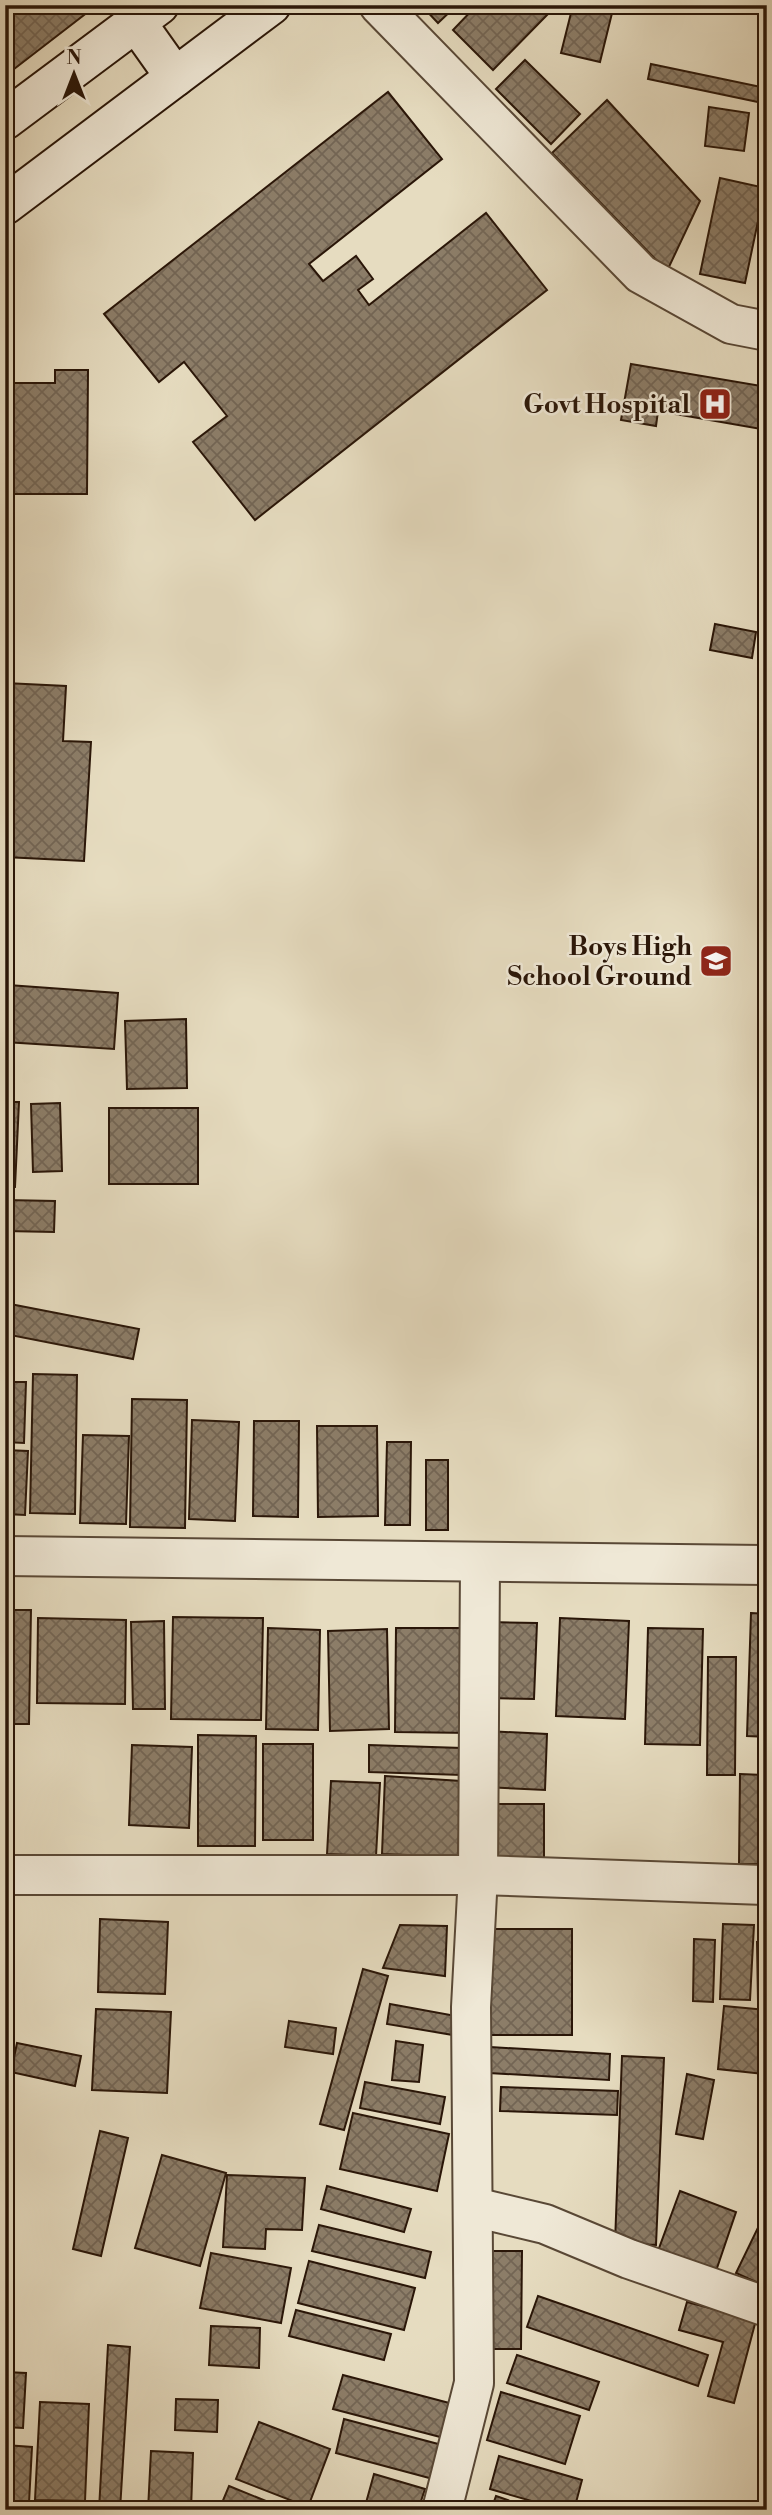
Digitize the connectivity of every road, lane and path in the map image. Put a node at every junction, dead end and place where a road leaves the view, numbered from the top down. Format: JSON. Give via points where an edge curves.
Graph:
{"nodes":[{"id":1,"x":271,"y":5,"type":"edge"},
{"id":2,"x":379,"y":5,"type":"edge"},
{"id":3,"x":148,"y":14,"type":"edge"},
{"id":4,"x":176,"y":77,"type":"junction"},
{"id":5,"x":5,"y":120,"type":"edge"},
{"id":6,"x":5,"y":205,"type":"edge"},
{"id":7,"x":767,"y":331,"type":"edge"},
{"id":8,"x":5,"y":1556,"type":"edge"},
{"id":9,"x":480,"y":1563,"type":"junction"},
{"id":10,"x":767,"y":1566,"type":"edge"},
{"id":11,"x":5,"y":1875,"type":"edge"},
{"id":12,"x":478,"y":1875,"type":"junction"},
{"id":13,"x":767,"y":1885,"type":"edge"},
{"id":14,"x":474,"y":2207,"type":"junction"},
{"id":15,"x":767,"y":2307,"type":"edge"},
{"id":16,"x":442,"y":2510,"type":"edge"}],
"edges":[{"from":1,"to":4,"type":"street"},
{"from":2,"to":7,"type":"street","via":[[641,274],[732,324]]},
{"from":3,"to":4,"type":"street"},
{"from":3,"to":5,"type":"street"},
{"from":4,"to":6,"type":"street"},
{"from":8,"to":9,"type":"street"},
{"from":9,"to":10,"type":"street"},
{"from":9,"to":12,"type":"street"},
{"from":11,"to":12,"type":"street"},
{"from":12,"to":13,"type":"street"},
{"from":12,"to":14,"type":"street","via":[[471,2007]]},
{"from":14,"to":15,"type":"street","via":[[545,2224]]},
{"from":14,"to":16,"type":"street","via":[[474,2383]]}]}
